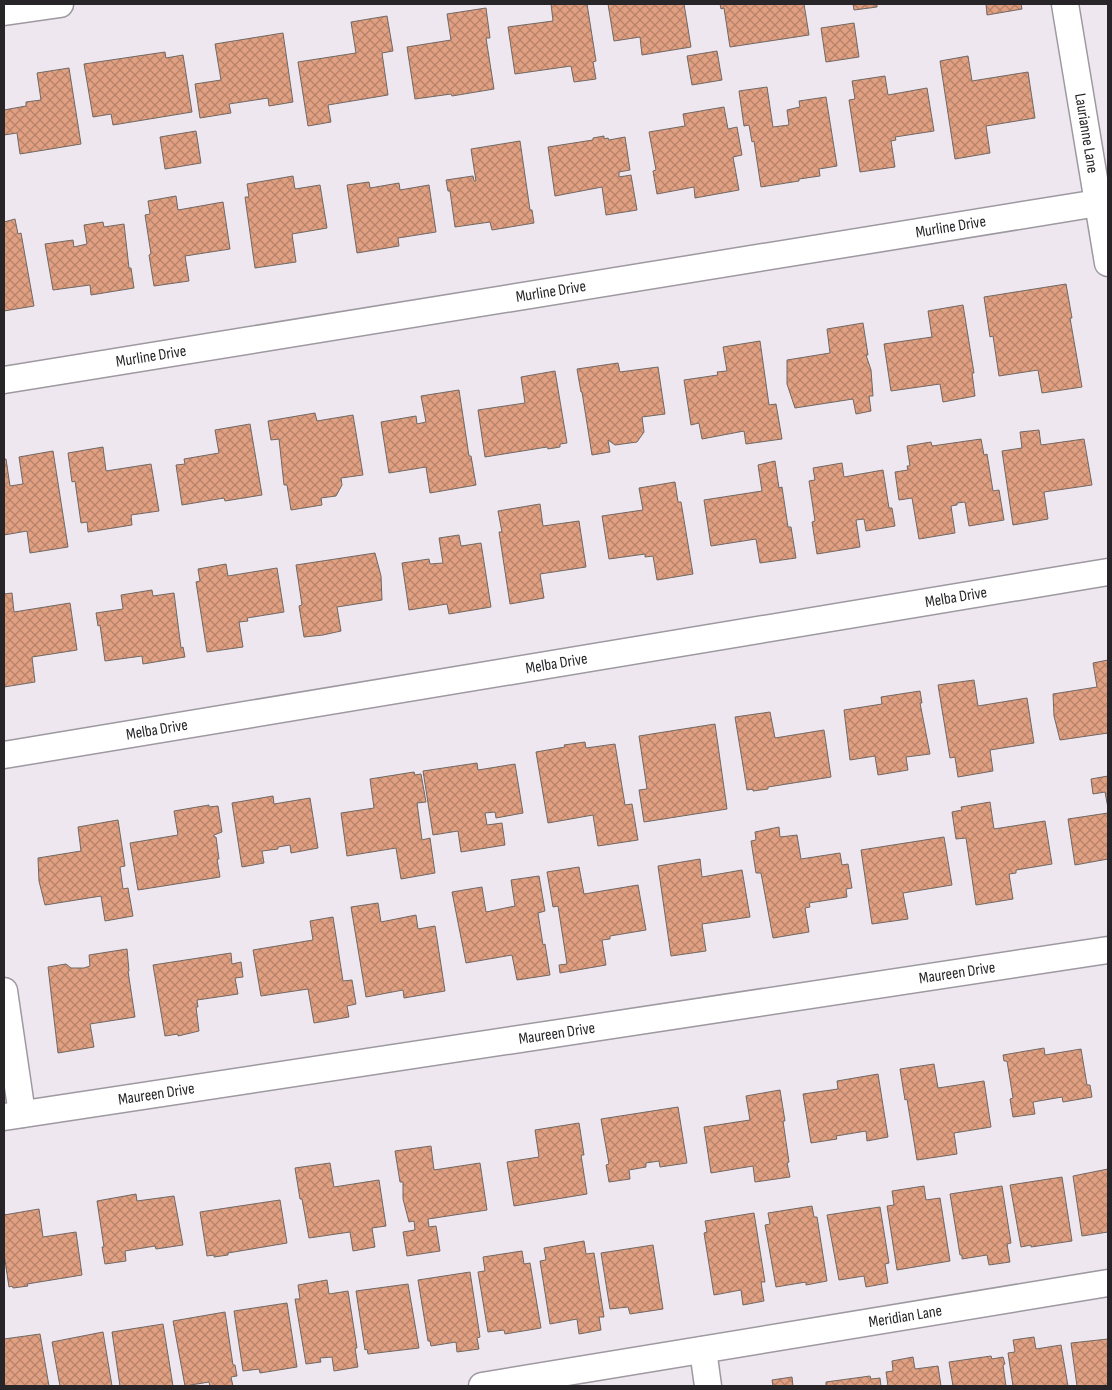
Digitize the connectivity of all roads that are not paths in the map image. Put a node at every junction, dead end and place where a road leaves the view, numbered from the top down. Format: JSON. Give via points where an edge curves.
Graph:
{"nodes":[{"id":1,"x":60,"y":4,"type":"edge"},
{"id":2,"x":1065,"y":4,"type":"edge"},
{"id":3,"x":4,"y":12,"type":"edge"},
{"id":4,"x":1098,"y":203,"type":"junction"},
{"id":5,"x":1108,"y":263,"type":"edge"},
{"id":6,"x":4,"y":380,"type":"edge"},
{"id":7,"x":1108,"y":572,"type":"edge"},
{"id":8,"x":4,"y":756,"type":"edge"},
{"id":9,"x":1108,"y":950,"type":"edge"},
{"id":10,"x":4,"y":991,"type":"edge"},
{"id":11,"x":13,"y":1115,"type":"edge"},
{"id":12,"x":1108,"y":1283,"type":"edge"},
{"id":13,"x":702,"y":1350,"type":"junction"},
{"id":14,"x":482,"y":1386,"type":"edge"},
{"id":15,"x":708,"y":1386,"type":"edge"}],
"edges":[{"from":1,"to":3,"type":"street"},
{"from":2,"to":4,"type":"street","name":"Laurianne Lane"},
{"from":4,"to":5,"type":"street","name":"Laurianne Lane"},
{"from":4,"to":6,"type":"street","name":"Murline Drive"},
{"from":7,"to":8,"type":"street","name":"Melba Drive"},
{"from":9,"to":11,"type":"street","name":"Maureen Drive"},
{"from":10,"to":11,"type":"street"},
{"from":12,"to":13,"type":"street","name":"Meridian Lane"},
{"from":13,"to":14,"type":"street","name":"Meridian Lane"},
{"from":13,"to":15,"type":"street"}]}
